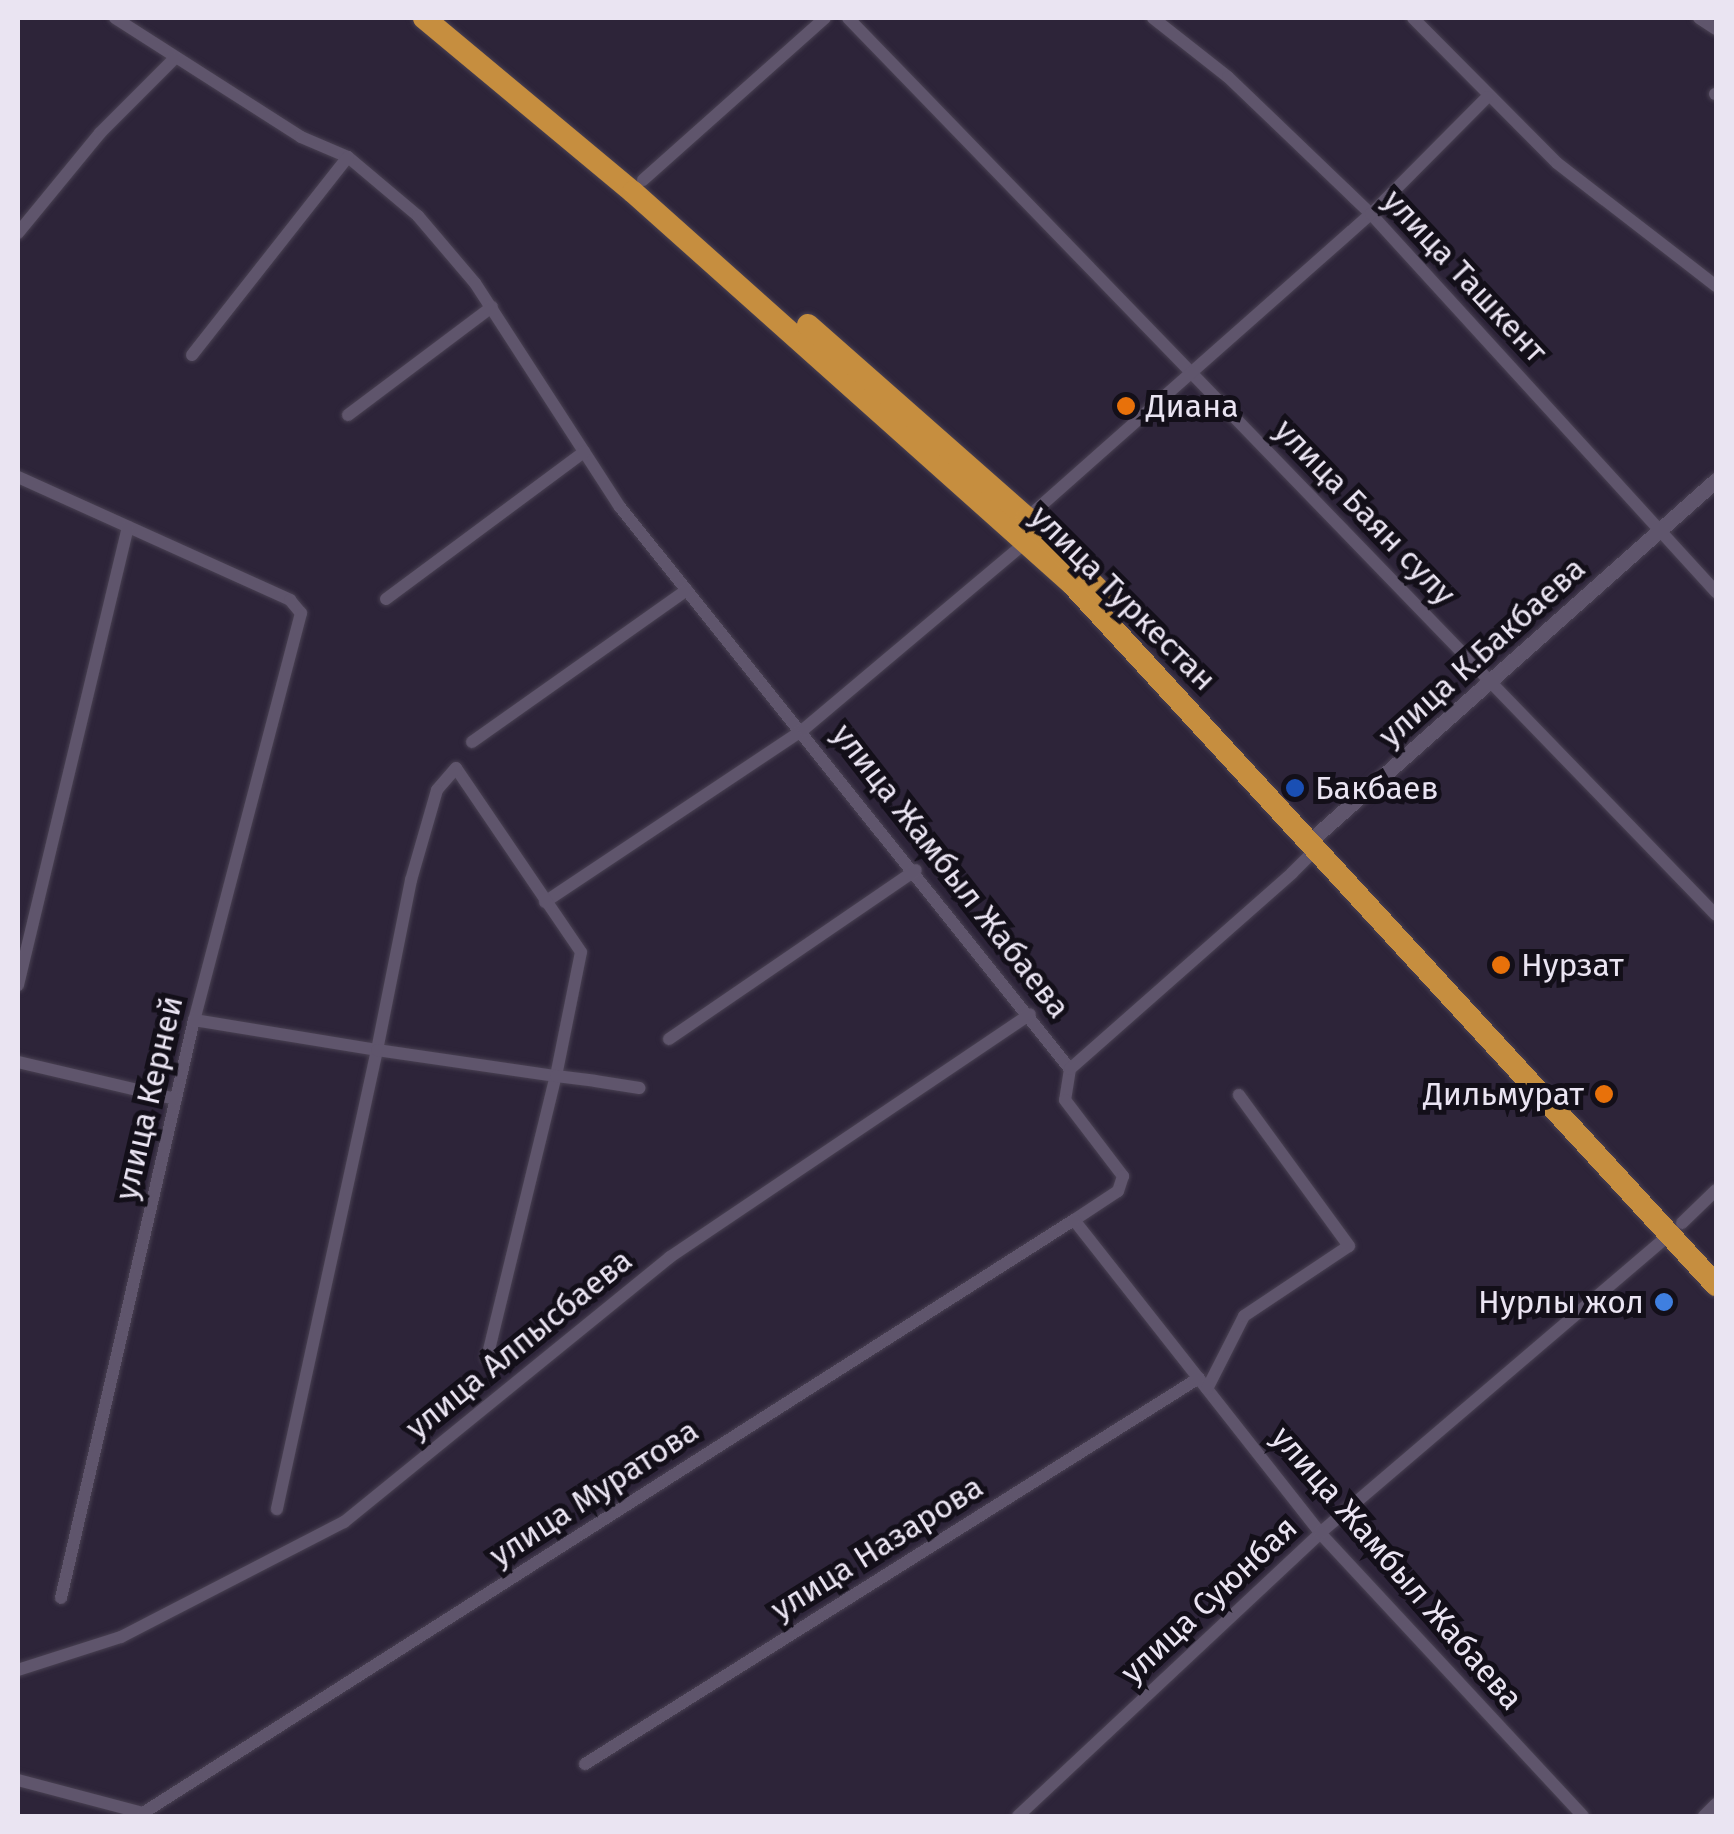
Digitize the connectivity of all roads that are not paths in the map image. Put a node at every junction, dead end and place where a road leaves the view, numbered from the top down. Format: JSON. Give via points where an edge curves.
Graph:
{"nodes":[{"id":1,"x":115,"y":18,"type":"edge"},
{"id":2,"x":424,"y":18,"type":"edge"},
{"id":3,"x":449,"y":18,"type":"edge"},
{"id":4,"x":848,"y":18,"type":"edge"},
{"id":5,"x":1153,"y":18,"type":"edge"},
{"id":6,"x":1413,"y":18,"type":"edge"},
{"id":7,"x":1698,"y":18,"type":"edge"},
{"id":8,"x":816,"y":20,"type":"edge"},
{"id":9,"x":1716,"y":29,"type":"edge"},
{"id":10,"x":175,"y":58,"type":"junction"},
{"id":11,"x":1486,"y":97,"type":"junction"},
{"id":12,"x":348,"y":156,"type":"junction"},
{"id":13,"x":643,"y":180,"type":"junction"},
{"id":14,"x":1371,"y":214,"type":"junction"},
{"id":15,"x":18,"y":234,"type":"edge"},
{"id":16,"x":1716,"y":286,"type":"edge"},
{"id":17,"x":492,"y":307,"type":"junction"},
{"id":18,"x":192,"y":355,"type":"dead end"},
{"id":19,"x":1194,"y":373,"type":"junction"},
{"id":20,"x":348,"y":415,"type":"dead end"},
{"id":21,"x":584,"y":452,"type":"junction"},
{"id":22,"x":18,"y":477,"type":"edge"},
{"id":23,"x":1716,"y":480,"type":"edge"},
{"id":24,"x":1027,"y":518,"type":"junction"},
{"id":25,"x":128,"y":527,"type":"junction"},
{"id":26,"x":1661,"y":529,"type":"junction"},
{"id":27,"x":1025,"y":543,"type":"junction"},
{"id":28,"x":687,"y":590,"type":"junction"},
{"id":29,"x":1716,"y":592,"type":"edge"},
{"id":30,"x":386,"y":599,"type":"dead end"},
{"id":31,"x":1488,"y":682,"type":"junction"},
{"id":32,"x":804,"y":729,"type":"junction"},
{"id":33,"x":472,"y":742,"type":"dead end"},
{"id":34,"x":1317,"y":835,"type":"junction"},
{"id":35,"x":916,"y":870,"type":"junction"},
{"id":36,"x":545,"y":902,"type":"junction"},
{"id":37,"x":1716,"y":915,"type":"edge"},
{"id":38,"x":18,"y":985,"type":"edge"},
{"id":39,"x":1030,"y":1014,"type":"junction"},
{"id":40,"x":194,"y":1020,"type":"junction"},
{"id":41,"x":669,"y":1039,"type":"dead end"},
{"id":42,"x":378,"y":1050,"type":"junction"},
{"id":43,"x":18,"y":1062,"type":"edge"},
{"id":44,"x":1070,"y":1069,"type":"junction"},
{"id":45,"x":556,"y":1076,"type":"junction"},
{"id":46,"x":639,"y":1088,"type":"dead end"},
{"id":47,"x":1239,"y":1096,"type":"dead end"},
{"id":48,"x":176,"y":1099,"type":"junction"},
{"id":49,"x":1716,"y":1190,"type":"edge"},
{"id":50,"x":1074,"y":1220,"type":"junction"},
{"id":51,"x":1676,"y":1228,"type":"junction"},
{"id":52,"x":1716,"y":1262,"type":"edge"},
{"id":53,"x":1716,"y":1285,"type":"edge"},
{"id":54,"x":488,"y":1358,"type":"dead end"},
{"id":55,"x":1203,"y":1384,"type":"junction"},
{"id":56,"x":277,"y":1509,"type":"dead end"},
{"id":57,"x":1320,"y":1532,"type":"junction"},
{"id":58,"x":61,"y":1598,"type":"dead end"},
{"id":59,"x":18,"y":1670,"type":"edge"},
{"id":60,"x":585,"y":1764,"type":"dead end"},
{"id":61,"x":18,"y":1780,"type":"edge"},
{"id":62,"x":1716,"y":1804,"type":"edge"},
{"id":63,"x":106,"y":1810,"type":"edge"},
{"id":64,"x":149,"y":1815,"type":"edge"},
{"id":65,"x":1018,"y":1816,"type":"edge"},
{"id":66,"x":1583,"y":1816,"type":"edge"},
{"id":67,"x":1704,"y":1816,"type":"edge"}],
"edges":[{"from":1,"to":10,"type":"street","name":"улица Жамбыл Жабаева"},
{"from":2,"to":27,"type":"highway","name":"улица Туркестан","via":[[648,205]]},
{"from":3,"to":13,"type":"highway","name":"улица Туркестан"},
{"from":4,"to":19,"type":"street","name":"улица Баян сулу"},
{"from":5,"to":14,"type":"street","name":"улица Ташкент","via":[[1228,77]]},
{"from":6,"to":11,"type":"street"},
{"from":7,"to":9,"type":"street"},
{"from":8,"to":13,"type":"street"},
{"from":10,"to":12,"type":"street","name":"улица Жамбыл Жабаева","via":[[301,138]]},
{"from":10,"to":15,"type":"street","via":[[100,133]]},
{"from":11,"to":14,"type":"street"},
{"from":11,"to":16,"type":"street","via":[[1556,163]]},
{"from":12,"to":17,"type":"street","name":"улица Жамбыл Жабаева","via":[[418,216]]},
{"from":12,"to":18,"type":"street"},
{"from":13,"to":24,"type":"highway","name":"улица Туркестан"},
{"from":14,"to":19,"type":"street"},
{"from":14,"to":26,"type":"street","name":"улица Ташкент"},
{"from":17,"to":20,"type":"street"},
{"from":17,"to":21,"type":"street","name":"улица Жамбыл Жабаева"},
{"from":19,"to":24,"type":"street"},
{"from":19,"to":31,"type":"street","name":"улица Баян сулу"},
{"from":21,"to":28,"type":"street","name":"улица Жамбыл Жабаева"},
{"from":21,"to":30,"type":"street"},
{"from":22,"to":25,"type":"street"},
{"from":23,"to":26,"type":"street","name":"улица К.Бакбаева"},
{"from":24,"to":34,"type":"highway","name":"улица Туркестан"},
{"from":25,"to":38,"type":"street"},
{"from":25,"to":40,"type":"street","name":"улица Керней","via":[[290,600],[301,613]]},
{"from":26,"to":29,"type":"street","name":"улица Ташкент"},
{"from":26,"to":31,"type":"street","name":"улица К.Бакбаева"},
{"from":27,"to":32,"type":"street"},
{"from":27,"to":34,"type":"highway","name":"улица Туркестан"},
{"from":28,"to":32,"type":"street","name":"улица Жамбыл Жабаева"},
{"from":28,"to":33,"type":"street"},
{"from":31,"to":34,"type":"street","name":"улица К.Бакбаева"},
{"from":31,"to":37,"type":"street","name":"улица Баян сулу"},
{"from":32,"to":35,"type":"street","name":"улица Жамбыл Жабаева"},
{"from":32,"to":36,"type":"street"},
{"from":34,"to":44,"type":"street","name":"улица К.Бакбаева","via":[[1311,854],[1292,873]]},
{"from":34,"to":51,"type":"highway","name":"улица Туркестан"},
{"from":35,"to":39,"type":"street","name":"улица Жамбыл Жабаева"},
{"from":35,"to":41,"type":"street"},
{"from":36,"to":42,"type":"street","via":[[456,768],[436,790],[411,880]]},
{"from":36,"to":45,"type":"street","via":[[581,952]]},
{"from":39,"to":44,"type":"street","name":"улица Жамбыл Жабаева"},
{"from":39,"to":59,"type":"street","name":"улица Алпысбаева","via":[[670,1257],[344,1522],[121,1637]]},
{"from":40,"to":42,"type":"street"},
{"from":40,"to":48,"type":"street","name":"улица Керней"},
{"from":42,"to":45,"type":"street"},
{"from":42,"to":56,"type":"street"},
{"from":43,"to":48,"type":"street"},
{"from":44,"to":50,"type":"street","name":"улица Жамбыл Жабаева","via":[[1066,1100],[1124,1176],[1118,1191]]},
{"from":45,"to":46,"type":"street"},
{"from":45,"to":54,"type":"street"},
{"from":47,"to":55,"type":"street","via":[[1349,1246],[1244,1316]]},
{"from":48,"to":58,"type":"street","name":"улица Керней"},
{"from":49,"to":51,"type":"street","name":"улица Суюнбая"},
{"from":50,"to":55,"type":"street","name":"улица Жамбыл Жабаева"},
{"from":50,"to":64,"type":"street","name":"улица Муратова"},
{"from":51,"to":52,"type":"highway","name":"улица Туркестан"},
{"from":51,"to":53,"type":"highway","name":"улица Туркестан"},
{"from":51,"to":57,"type":"street","name":"улица Суюнбая"},
{"from":55,"to":57,"type":"street","name":"улица Жамбыл Жабаева"},
{"from":55,"to":60,"type":"street","name":"улица Назарова"},
{"from":57,"to":65,"type":"street","name":"улица Суюнбая"},
{"from":57,"to":66,"type":"street","name":"улица Жамбыл Жабаева"},
{"from":61,"to":63,"type":"street"},
{"from":62,"to":67,"type":"street"},
{"from":63,"to":64,"type":"street"}]}
